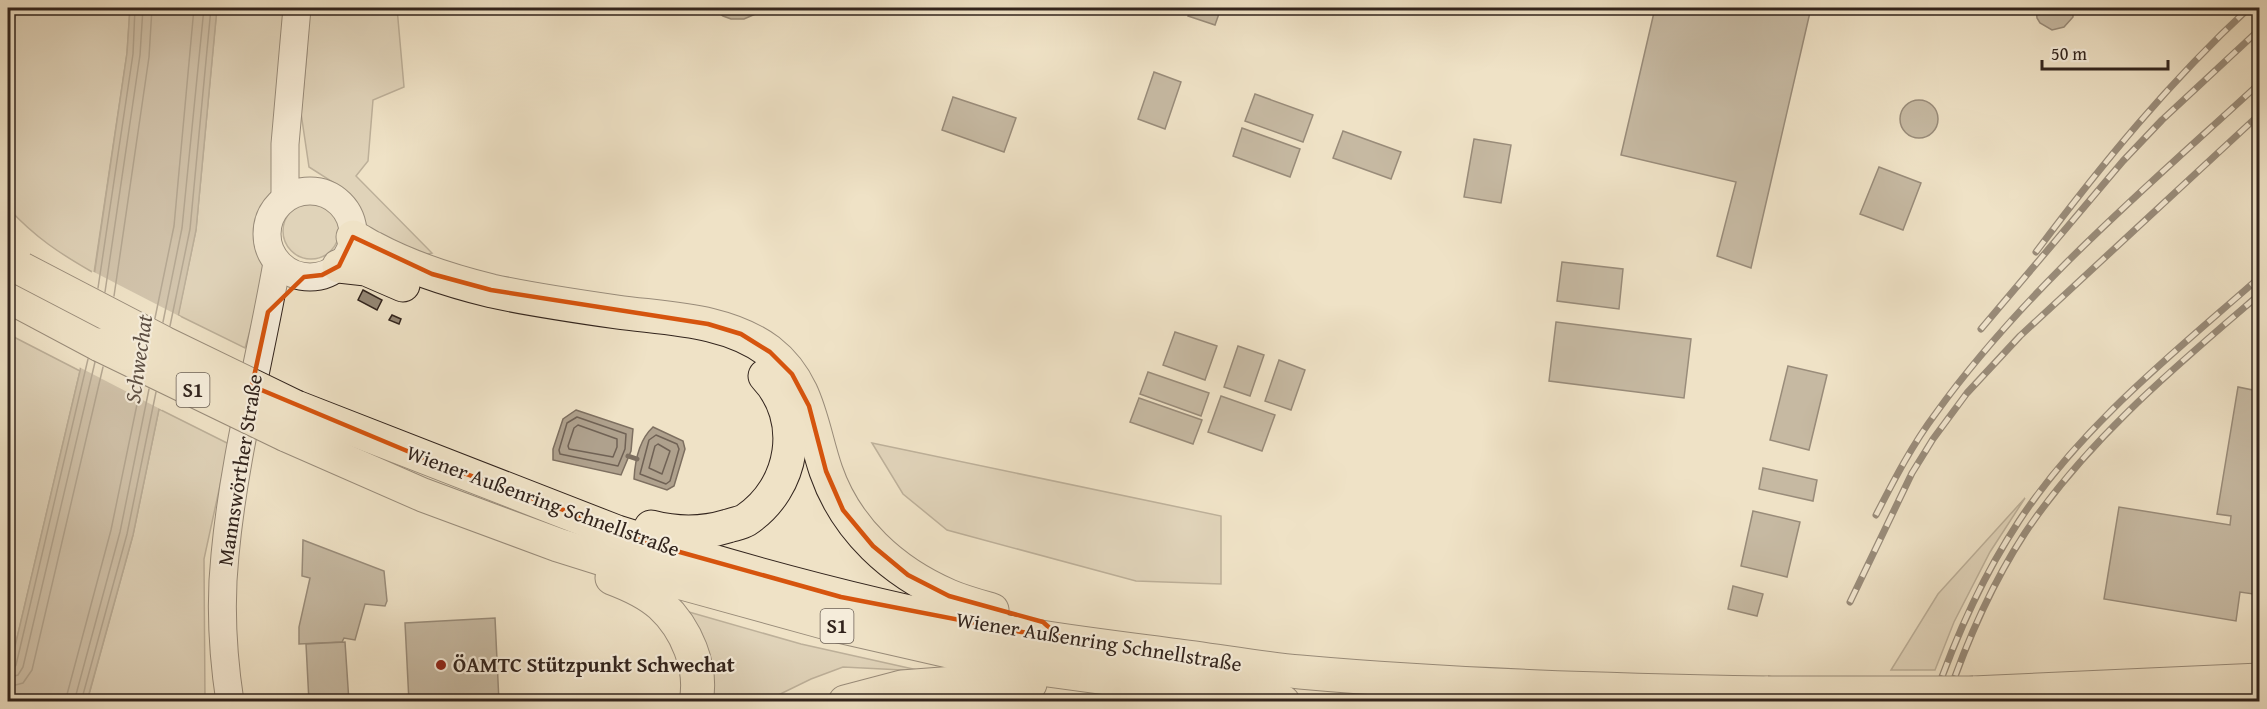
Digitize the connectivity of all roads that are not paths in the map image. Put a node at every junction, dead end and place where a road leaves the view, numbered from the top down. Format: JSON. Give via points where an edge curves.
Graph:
{"nodes":[{"id":1,"x":297,"y":8,"type":"edge"},
{"id":2,"x":285,"y":144,"type":"junction"},
{"id":3,"x":314,"y":191,"type":"junction"},
{"id":4,"x":285,"y":198,"type":"junction"},
{"id":5,"x":353,"y":237,"type":"junction"},
{"id":6,"x":277,"y":263,"type":"junction"},
{"id":7,"x":339,"y":266,"type":"junction"},
{"id":8,"x":304,"y":277,"type":"junction"},
{"id":9,"x":12,"y":294,"type":"edge"},
{"id":10,"x":268,"y":312,"type":"junction"},
{"id":11,"x":291,"y":421,"type":"junction"},
{"id":12,"x":617,"y":532,"type":"junction"},
{"id":13,"x":558,"y":545,"type":"junction"},
{"id":14,"x":1063,"y":640,"type":"junction"},
{"id":15,"x":1123,"y":680,"type":"junction"},
{"id":16,"x":2259,"y":680,"type":"edge"},
{"id":17,"x":230,"y":702,"type":"edge"},
{"id":18,"x":696,"y":702,"type":"edge"},
{"id":19,"x":845,"y":702,"type":"edge"},
{"id":20,"x":1283,"y":702,"type":"edge"}],
"edges":[{"from":1,"to":2,"type":"main road"},
{"from":2,"to":3,"type":"main road"},
{"from":2,"to":4,"type":"main road"},
{"from":3,"to":4,"type":"main road"},
{"from":3,"to":5,"type":"main road","via":[[343,206],[351,221]]},
{"from":4,"to":6,"type":"main road","via":[[273,212],[267,229],[268,247]]},
{"from":5,"to":7,"type":"main road","via":[[349,253]]},
{"from":5,"to":14,"type":"highway","via":[[432,274],[491,290],[570,306],[708,324],[741,334],[770,352],[792,374],[808,406],[826,471],[843,510],[873,546],[908,575],[949,596],[1043,622]]},
{"from":6,"to":8,"type":"main road"},
{"from":6,"to":10,"type":"main road","name":"Mannswörther Straße"},
{"from":7,"to":8,"type":"main road","via":[[322,275]]},
{"from":7,"to":12,"type":"highway","via":[[366,269],[430,297],[488,311],[708,345],[754,364],[771,382],[786,410],[791,438],[786,471],[769,501],[744,521],[710,531],[675,533],[650,527]]},
{"from":8,"to":10,"type":"main road"},
{"from":9,"to":11,"type":"highway","name":"Wiener Außenring Schnellstraße","number":"S1","bridge":true,"via":[[100,345]]},
{"from":9,"to":11,"type":"highway","name":"Wiener Außenring Schnellstraße","number":"S1","bridge":true,"via":[[164,344]]},
{"from":10,"to":17,"type":"main road","name":"Mannswörther Straße","via":[[259,345],[224,557]]},
{"from":11,"to":12,"type":"highway","name":"Wiener Außenring Schnellstraße","number":"S1"},
{"from":11,"to":13,"type":"highway","name":"Wiener Außenring Schnellstraße","number":"S1","via":[[423,495]]},
{"from":12,"to":14,"type":"highway","name":"Wiener Außenring Schnellstraße","number":"S1","via":[[841,597]]},
{"from":13,"to":15,"type":"highway","name":"Wiener Außenring Schnellstraße","number":"S1","via":[[834,625],[1005,664]]},
{"from":13,"to":18,"type":"highway","via":[[592,571],[627,584],[660,604],[681,628],[694,658]]},
{"from":14,"to":16,"type":"highway","name":"Wiener Außenring Schnellstraße","number":"S1","bridge":true,"via":[[1296,671],[1612,690],[1973,693]]},
{"from":15,"to":19,"type":"highway","via":[[1079,689],[969,682],[902,687]]},
{"from":15,"to":20,"type":"highway","name":"Wiener Außenring Schnellstraße","number":"S1"}]}
